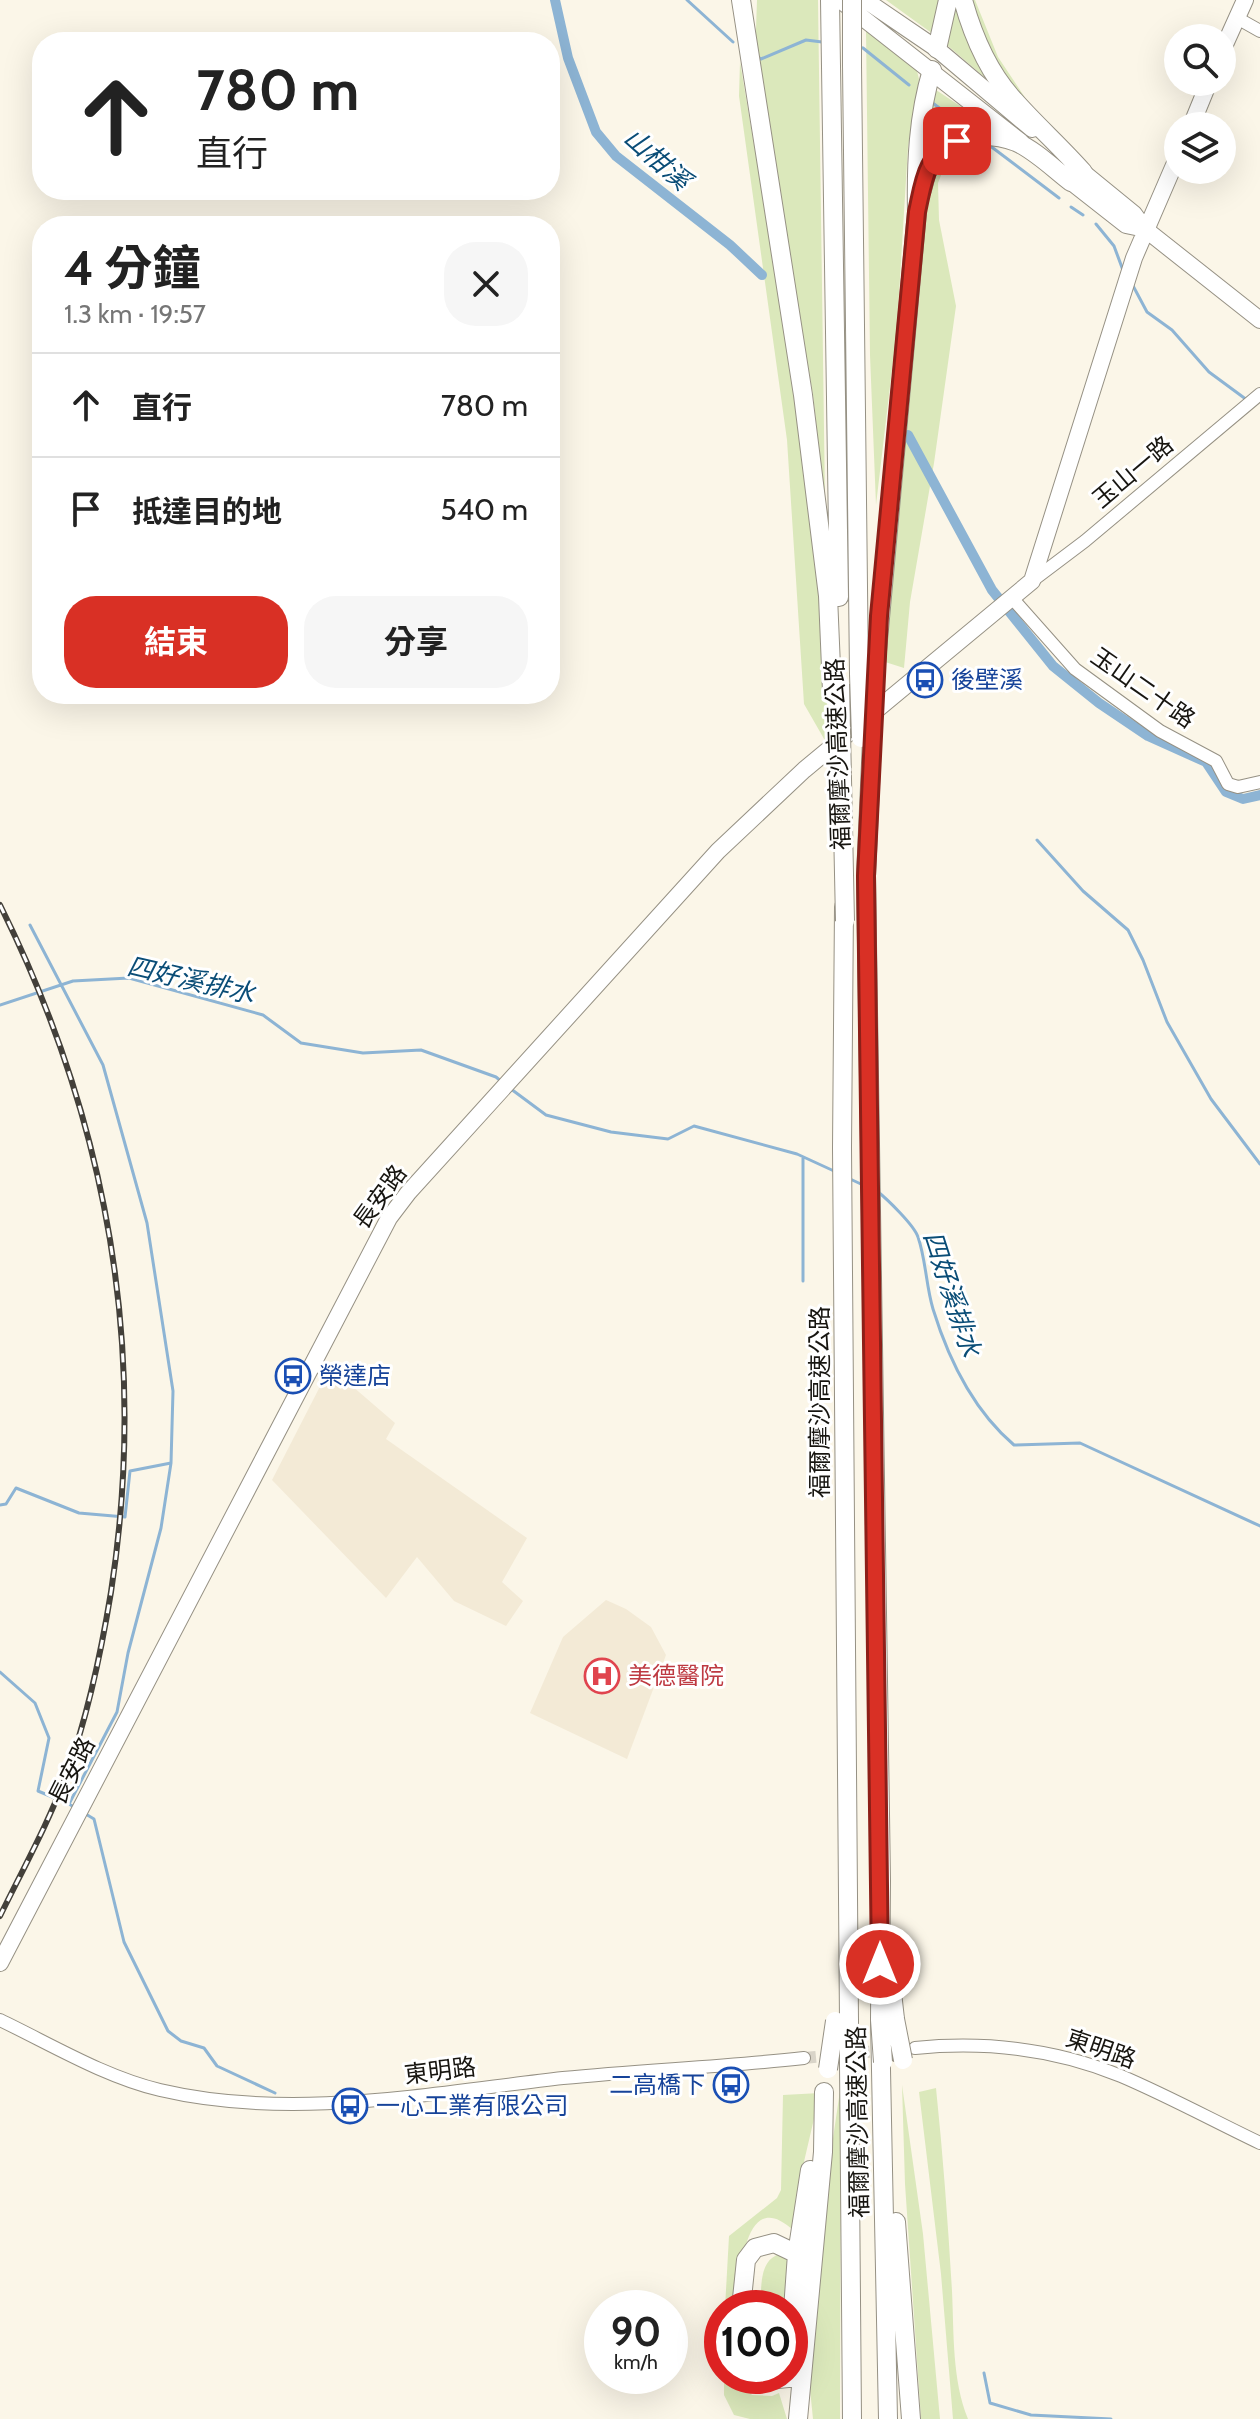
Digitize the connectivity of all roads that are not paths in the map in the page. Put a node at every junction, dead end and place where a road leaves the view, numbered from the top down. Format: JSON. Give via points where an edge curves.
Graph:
{"nodes":[{"id":1,"x":741,"y":0,"type":"edge"},
{"id":2,"x":754,"y":0,"type":"edge"},
{"id":3,"x":830,"y":0,"type":"edge"},
{"id":4,"x":840,"y":0,"type":"edge"},
{"id":5,"x":852,"y":0,"type":"edge"},
{"id":6,"x":865,"y":0,"type":"edge"},
{"id":7,"x":948,"y":0,"type":"edge"},
{"id":8,"x":963,"y":0,"type":"edge"},
{"id":9,"x":1245,"y":0,"type":"edge"},
{"id":10,"x":1237,"y":18,"type":"junction"},
{"id":11,"x":1234,"y":24,"type":"edge"},
{"id":12,"x":1260,"y":31,"type":"edge"},
{"id":13,"x":937,"y":49,"type":"junction"},
{"id":14,"x":932,"y":70,"type":"junction"},
{"id":15,"x":753,"y":85,"type":"junction"},
{"id":16,"x":1077,"y":177,"type":"junction"},
{"id":17,"x":1165,"y":184,"type":"edge"},
{"id":18,"x":1159,"y":197,"type":"junction"},
{"id":19,"x":1103,"y":198,"type":"junction"},
{"id":20,"x":917,"y":212,"type":"junction"},
{"id":21,"x":1145,"y":229,"type":"junction"},
{"id":22,"x":1130,"y":271,"type":"junction"},
{"id":23,"x":1260,"y":320,"type":"edge"},
{"id":24,"x":1253,"y":399,"type":"edge"},
{"id":25,"x":1032,"y":581,"type":"junction"},
{"id":26,"x":1012,"y":598,"type":"junction"},
{"id":27,"x":867,"y":673,"type":"junction"},
{"id":28,"x":836,"y":687,"type":"junction"},
{"id":29,"x":1260,"y":782,"type":"edge"},
{"id":30,"x":845,"y":921,"type":"junction"},
{"id":31,"x":0,"y":1963,"type":"edge"},
{"id":32,"x":888,"y":2019,"type":"junction"},
{"id":33,"x":0,"y":2020,"type":"edge"},
{"id":34,"x":842,"y":2021,"type":"junction"},
{"id":35,"x":909,"y":2054,"type":"joint"},
{"id":36,"x":804,"y":2058,"type":"tunnel mouth"},
{"id":37,"x":824,"y":2092,"type":"junction"},
{"id":38,"x":1260,"y":2143,"type":"edge"},
{"id":39,"x":797,"y":2254,"type":"junction"},
{"id":40,"x":743,"y":2290,"type":"edge"},
{"id":41,"x":794,"y":2290,"type":"edge"},
{"id":42,"x":792,"y":2394,"type":"edge"},
{"id":43,"x":798,"y":2419,"type":"edge"},
{"id":44,"x":852,"y":2419,"type":"edge"},
{"id":45,"x":888,"y":2419,"type":"edge"},
{"id":46,"x":911,"y":2419,"type":"edge"}],
"edges":[{"from":1,"to":15,"type":"highway"},
{"from":2,"to":15,"type":"highway"},
{"from":3,"to":28,"type":"highway","name":"福爾摩沙高速公路"},
{"from":4,"to":14,"type":"main road"},
{"from":5,"to":27,"type":"highway","name":"福爾摩沙高速公路","bridge":true},
{"from":6,"to":13,"type":"main road"},
{"from":7,"to":13,"type":"highway"},
{"from":8,"to":16,"type":"highway","via":[[989,65],[1013,99],[1055,139]]},
{"from":9,"to":10,"type":"main road"},
{"from":10,"to":11,"type":"main road"},
{"from":10,"to":12,"type":"street"},
{"from":13,"to":14,"type":"main road"},
{"from":13,"to":16,"type":"main road"},
{"from":14,"to":16,"type":"main road"},
{"from":14,"to":20,"type":"highway","via":[[923,100]]},
{"from":15,"to":28,"type":"highway","via":[[807,425]]},
{"from":16,"to":19,"type":"main road"},
{"from":16,"to":20,"type":"highway","via":[[1018,143],[987,135],[971,137],[935,155]]},
{"from":17,"to":18,"type":"main road"},
{"from":18,"to":19,"type":"main road","via":[[1140,207]]},
{"from":18,"to":21,"type":"main road"},
{"from":19,"to":21,"type":"main road","via":[[1126,225]]},
{"from":19,"to":22,"type":"main road","via":[[1133,242]]},
{"from":20,"to":27,"type":"highway"},
{"from":21,"to":22,"type":"main road"},
{"from":21,"to":23,"type":"main road"},
{"from":22,"to":25,"type":"main road"},
{"from":24,"to":25,"type":"street","name":"玉山一路"},
{"from":25,"to":26,"type":"main road","name":"長安路"},
{"from":26,"to":29,"type":"street","name":"玉山二十路","via":[[1075,669],[1160,731],[1216,761],[1228,784]]},
{"from":26,"to":31,"type":"main road","name":"長安路","via":[[804,770],[718,851],[389,1218]]},
{"from":27,"to":32,"type":"highway","name":"福爾摩沙高速公路","bridge":true,"via":[[869,1160]]},
{"from":28,"to":30,"type":"highway","name":"福爾摩沙高速公路","bridge":true},
{"from":28,"to":30,"type":"highway"},
{"from":30,"to":34,"type":"highway","name":"福爾摩沙高速公路","via":[[847,1856]]},
{"from":32,"to":35,"type":"highway","bridge":true},
{"from":32,"to":45,"type":"highway","name":"福爾摩沙高速公路"},
{"from":32,"to":46,"type":"highway","bridge":true,"via":[[883,2062]]},
{"from":33,"to":36,"type":"street","name":"東明路","via":[[132,2083],[199,2098],[299,2104]]},
{"from":34,"to":37,"type":"highway","bridge":true},
{"from":34,"to":44,"type":"highway","name":"福爾摩沙高速公路","bridge":true,"via":[[849,2064]]},
{"from":35,"to":38,"type":"street","name":"東明路","via":[[997,2046],[1059,2056],[1119,2076]]},
{"from":37,"to":39,"type":"highway"},
{"from":37,"to":43,"type":"highway"},
{"from":39,"to":40,"type":"highway","via":[[774,2243],[755,2248],[746,2260]]},
{"from":39,"to":41,"type":"highway"},
{"from":42,"to":43,"type":"highway"}]}
